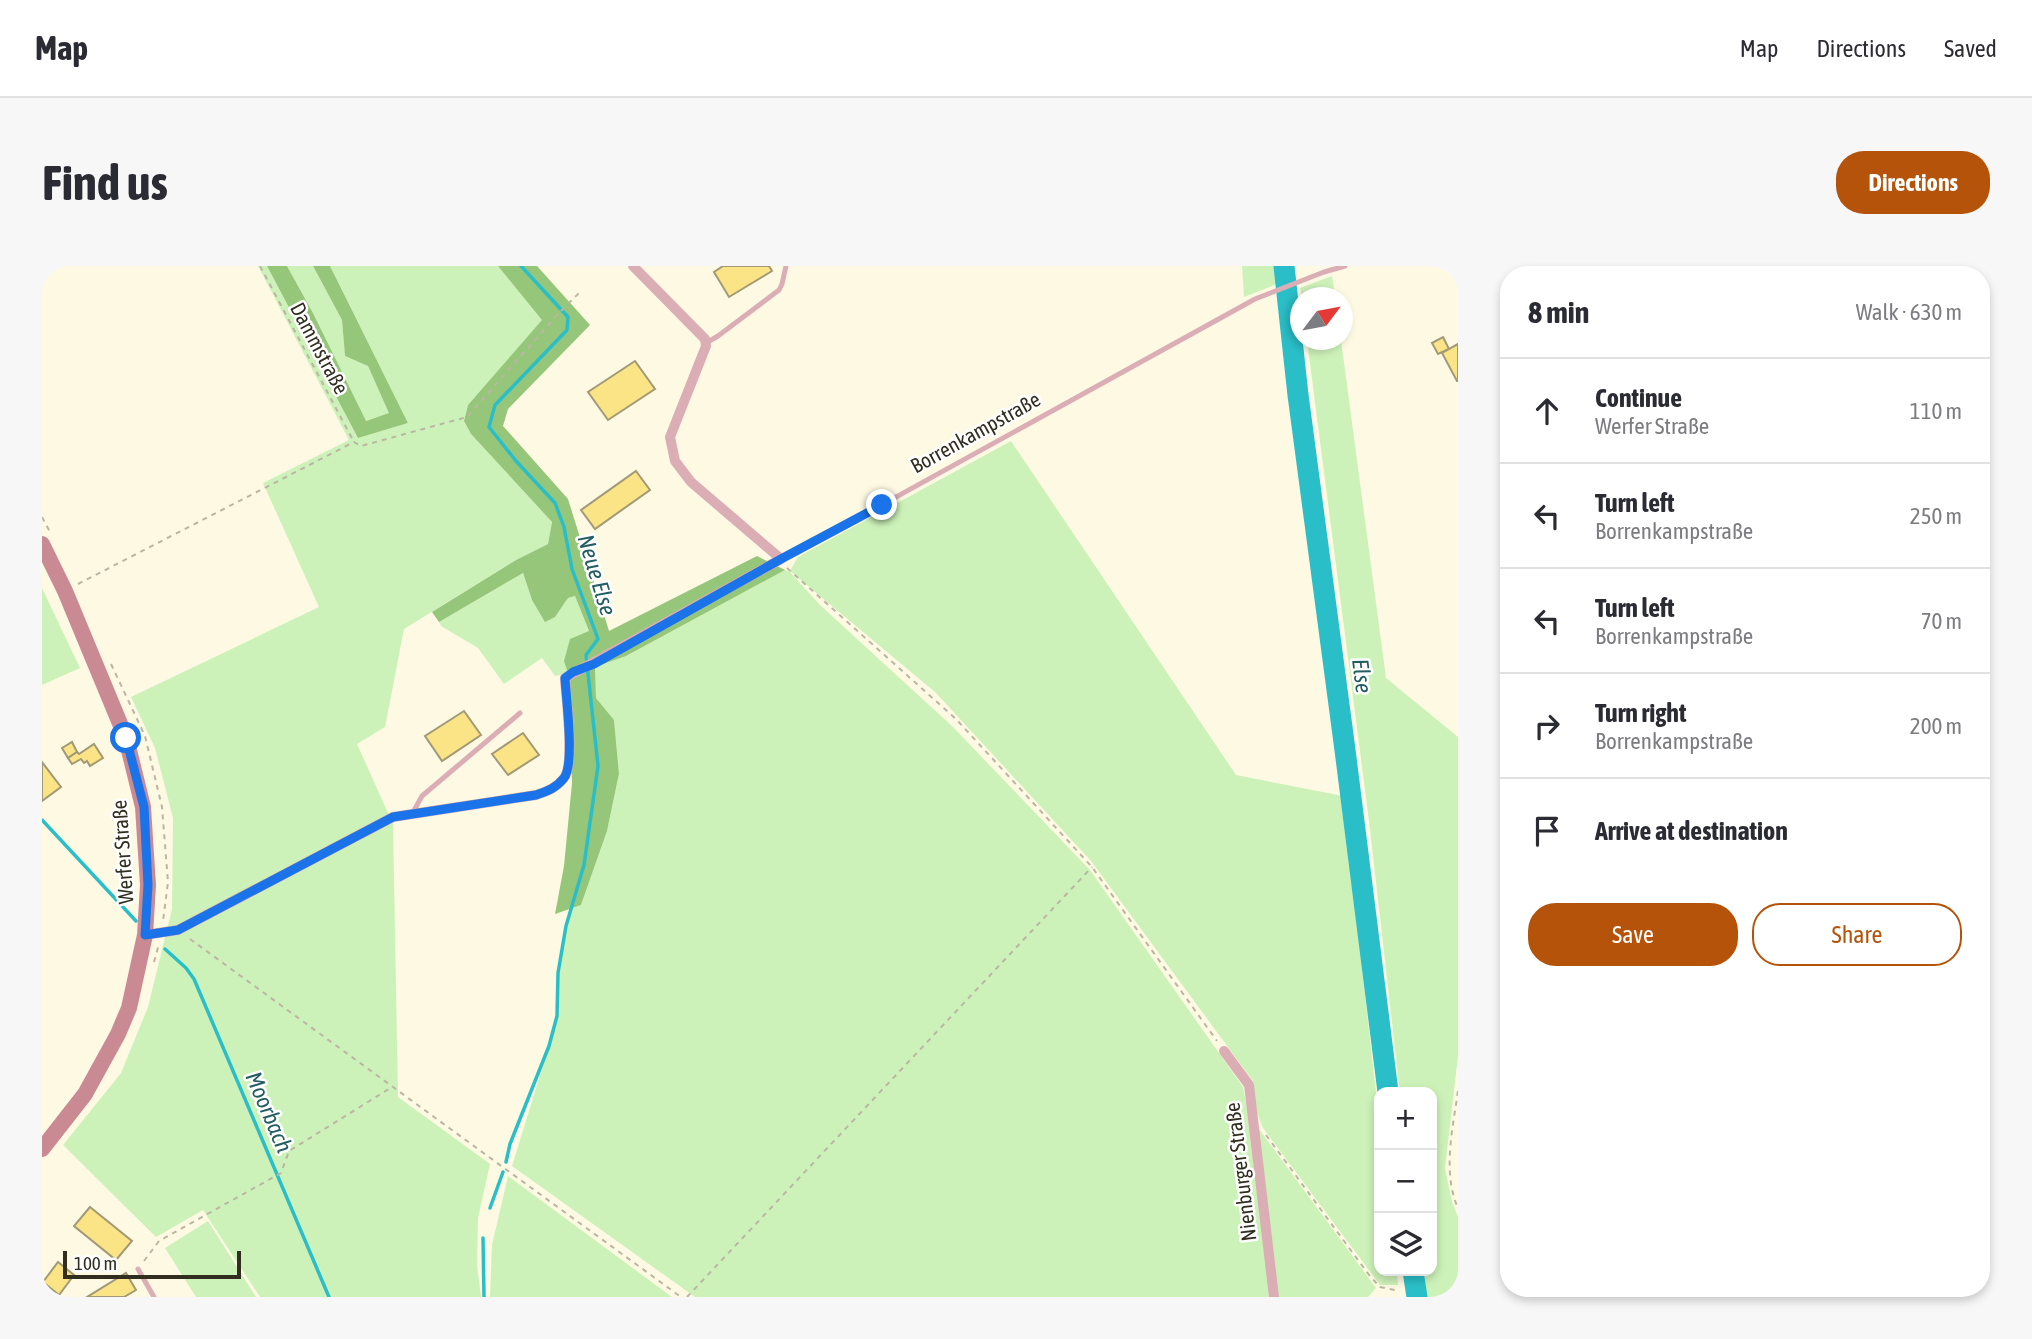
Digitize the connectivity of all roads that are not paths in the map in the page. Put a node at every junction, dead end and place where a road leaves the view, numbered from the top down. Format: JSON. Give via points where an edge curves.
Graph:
{"nodes":[{"id":1,"x":633,"y":266,"type":"edge"},
{"id":2,"x":786,"y":266,"type":"edge"},
{"id":3,"x":1345,"y":266,"type":"edge"},
{"id":4,"x":706,"y":343,"type":"junction"},
{"id":5,"x":42,"y":544,"type":"edge"},
{"id":6,"x":781,"y":559,"type":"junction"},
{"id":7,"x":520,"y":713,"type":"dead end"},
{"id":8,"x":412,"y":814,"type":"junction"},
{"id":9,"x":145,"y":935,"type":"junction"},
{"id":10,"x":1224,"y":1051,"type":"road end"},
{"id":11,"x":42,"y":1149,"type":"edge"},
{"id":12,"x":138,"y":1269,"type":"road end"},
{"id":13,"x":154,"y":1297,"type":"edge"},
{"id":14,"x":1274,"y":1297,"type":"edge"}],
"edges":[{"from":1,"to":4,"type":"street"},
{"from":2,"to":4,"type":"lane","via":[[779,290]]},
{"from":3,"to":6,"type":"lane","name":"Borrenkampstraße","via":[[1255,299]]},
{"from":4,"to":6,"type":"street","via":[[670,437],[675,461],[691,482]]},
{"from":5,"to":9,"type":"street","name":"Werfer Straße","via":[[126,738],[144,807]]},
{"from":6,"to":8,"type":"street","name":"Borrenkampstraße","via":[[565,678],[569,754],[566,776],[553,790]]},
{"from":7,"to":8,"type":"lane","via":[[422,796]]},
{"from":8,"to":9,"type":"street","name":"Borrenkampstraße","via":[[393,817],[178,930]]},
{"from":9,"to":11,"type":"street","name":"Werfer Straße","via":[[129,1008],[114,1043],[85,1094]]},
{"from":10,"to":14,"type":"street","name":"Nienburger Straße","via":[[1248,1084]]},
{"from":12,"to":13,"type":"lane"}]}
